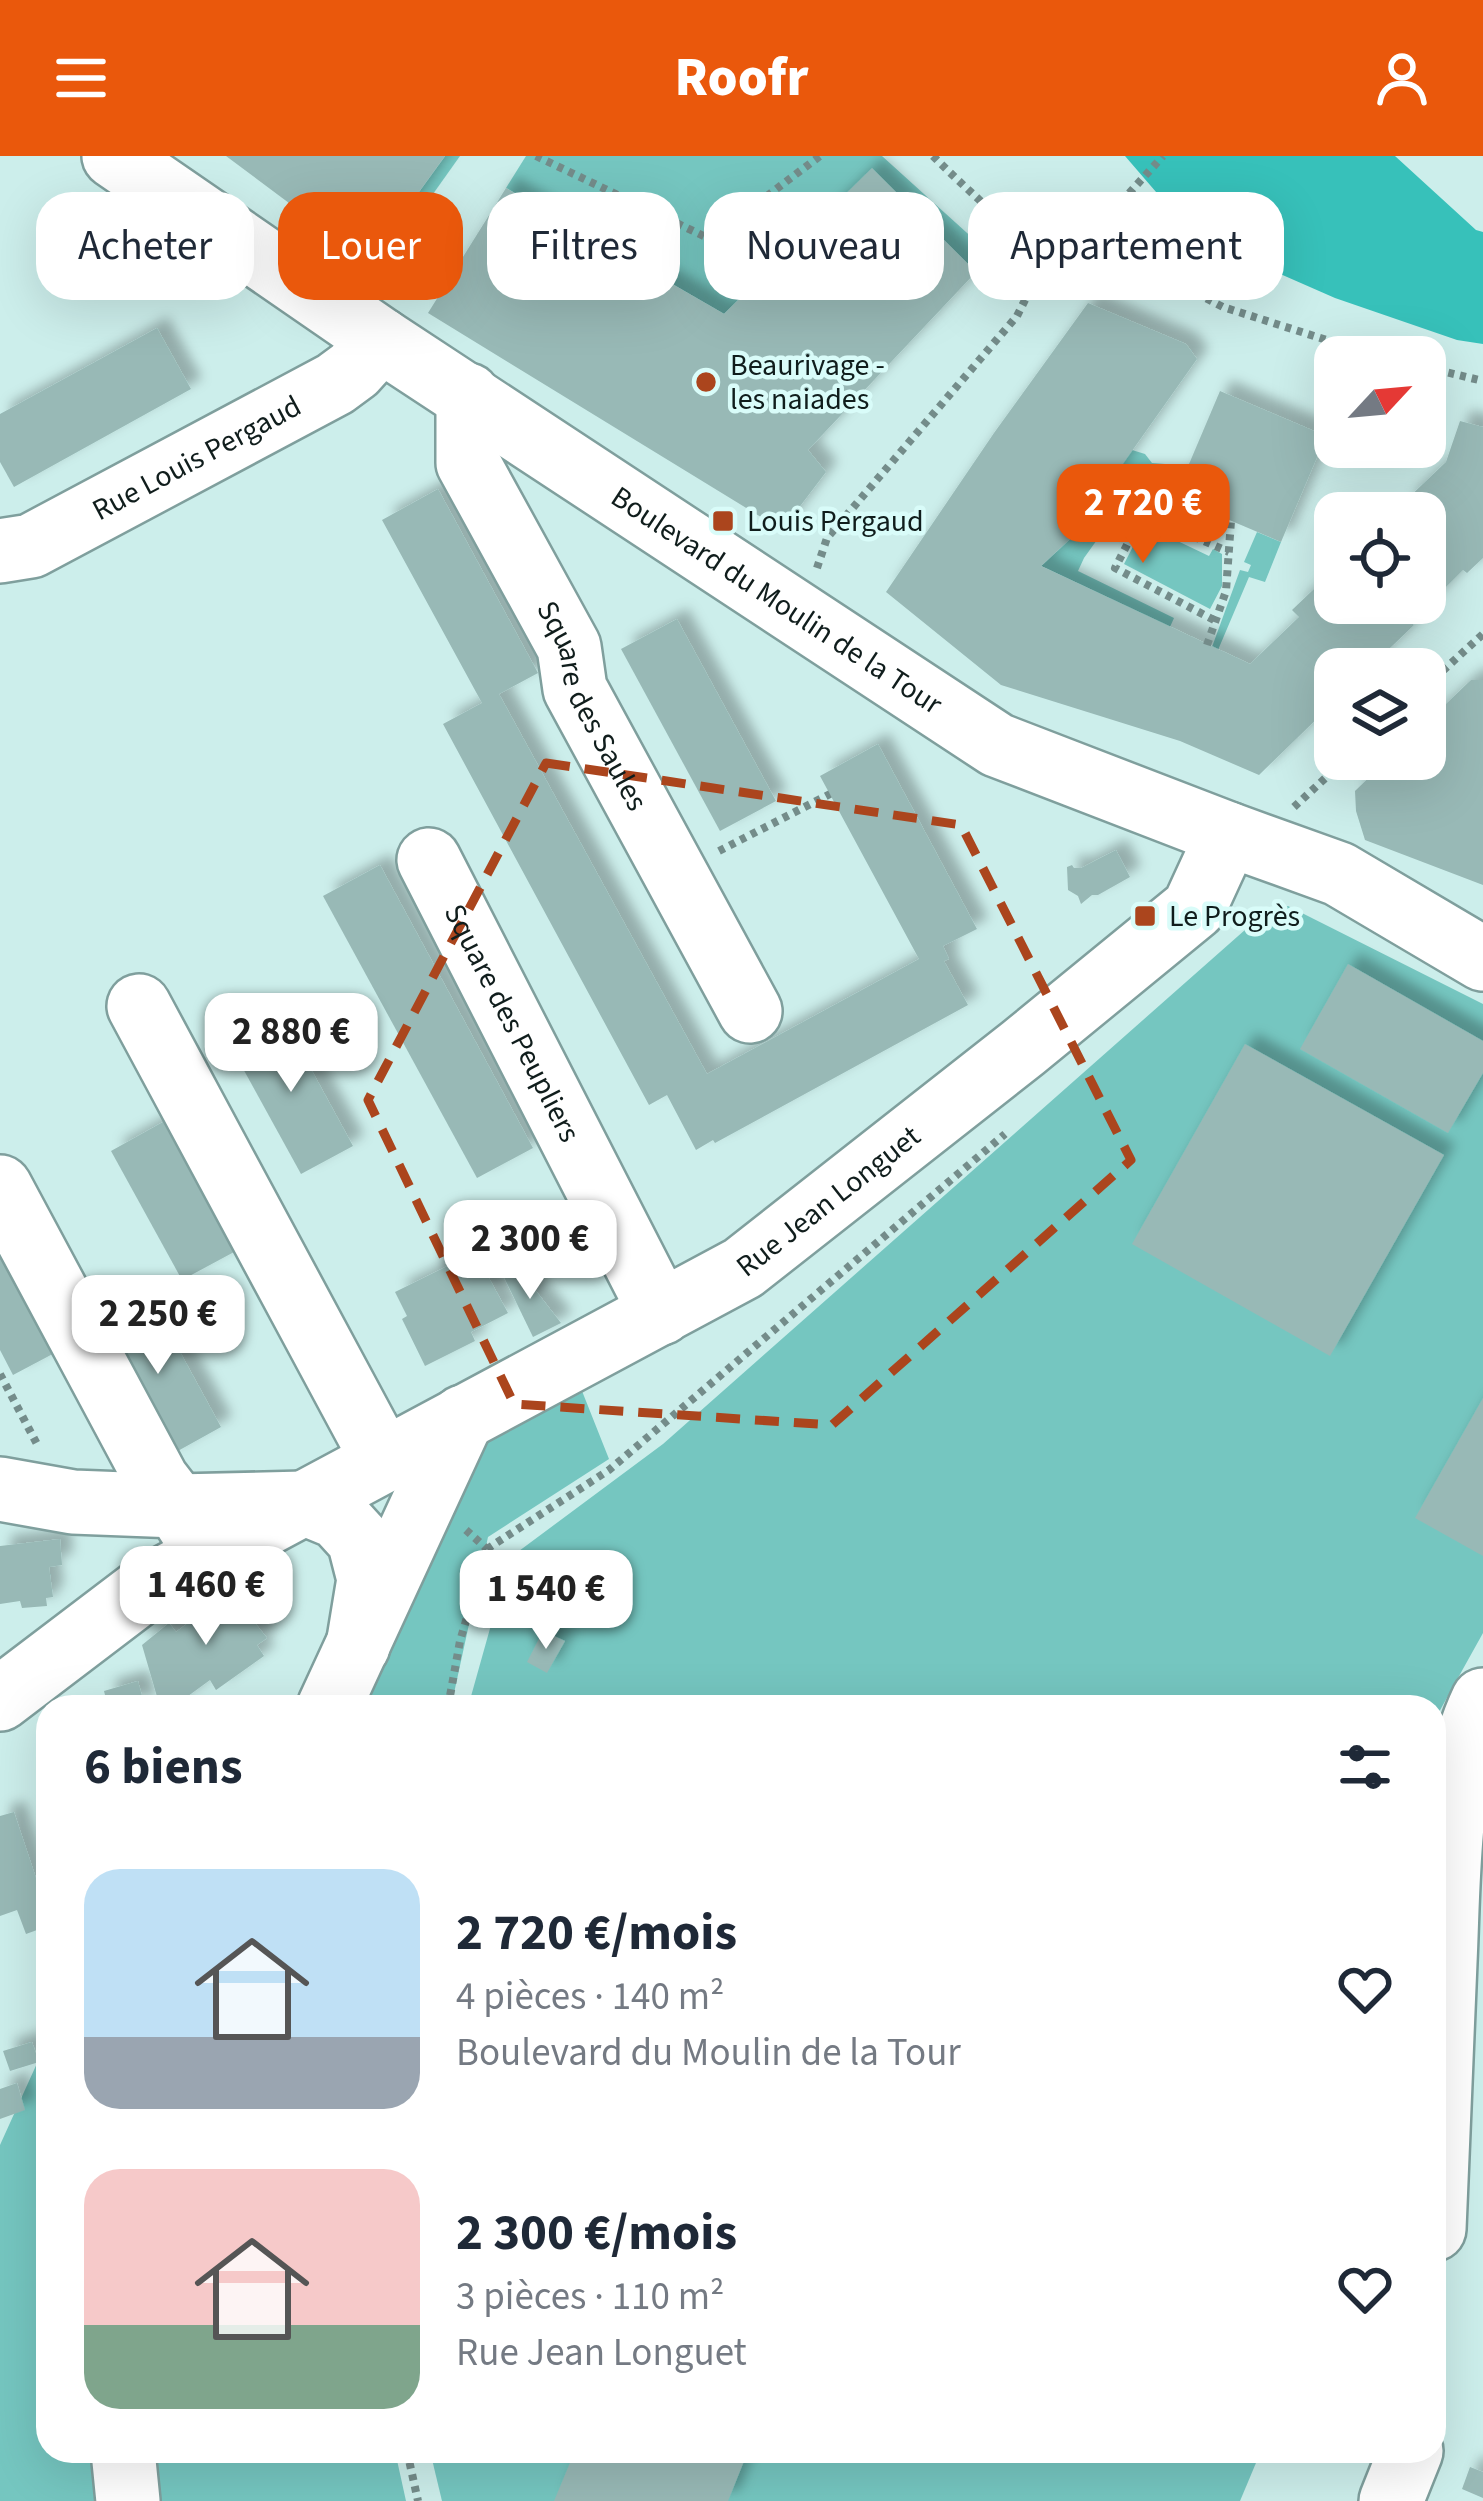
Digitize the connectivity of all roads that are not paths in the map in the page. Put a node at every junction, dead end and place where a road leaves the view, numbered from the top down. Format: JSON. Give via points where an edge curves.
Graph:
{"nodes":[{"id":1,"x":114,"y":156,"type":"edge"},
{"id":2,"x":381,"y":340,"type":"junction"},
{"id":3,"x":468,"y":395,"type":"junction"},
{"id":4,"x":0,"y":551,"type":"edge"},
{"id":5,"x":1228,"y":834,"type":"junction"},
{"id":6,"x":429,"y":860,"type":"dead end"},
{"id":7,"x":1483,"y":959,"type":"edge"},
{"id":8,"x":139,"y":1006,"type":"dead end"},
{"id":9,"x":750,"y":1011,"type":"dead end"},
{"id":10,"x":0,"y":1187,"type":"edge"},
{"id":11,"x":661,"y":1312,"type":"junction"},
{"id":12,"x":463,"y":1417,"type":"junction"},
{"id":13,"x":21,"y":1471,"type":"edge"},
{"id":14,"x":346,"y":1480,"type":"junction"},
{"id":15,"x":189,"y":1543,"type":"junction"},
{"id":16,"x":393,"y":1569,"type":"junction"},
{"id":17,"x":358,"y":1646,"type":"junction"},
{"id":18,"x":335,"y":1695,"type":"edge"},
{"id":19,"x":0,"y":1699,"type":"edge"},
{"id":20,"x":1483,"y":1700,"type":"edge"},
{"id":21,"x":1446,"y":1947,"type":"edge"},
{"id":22,"x":124,"y":2463,"type":"edge"},
{"id":23,"x":1407,"y":2463,"type":"edge"},
{"id":24,"x":128,"y":2501,"type":"edge"},
{"id":25,"x":1391,"y":2501,"type":"edge"}],
"edges":[{"from":1,"to":2,"type":"street","name":"Boulevard du Moulin de la Tour"},
{"from":2,"to":3,"type":"street","name":"Boulevard du Moulin de la Tour"},
{"from":2,"to":4,"type":"street","name":"Rue Louis Pergaud","via":[[335,384],[32,546]]},
{"from":3,"to":5,"type":"street","name":"Boulevard du Moulin de la Tour","via":[[997,745]]},
{"from":3,"to":9,"type":"street","name":"Square des Saules","via":[[468,463],[568,647],[575,689]]},
{"from":5,"to":7,"type":"street","name":"Boulevard du Moulin de la Tour","via":[[1339,874]]},
{"from":5,"to":11,"type":"street","name":"Rue Jean Longuet","via":[[1194,908],[742,1268]]},
{"from":6,"to":11,"type":"street","name":"Square des Peupliers"},
{"from":8,"to":14,"type":"street"},
{"from":10,"to":15,"type":"street"},
{"from":11,"to":12,"type":"street","name":"Rue Jean Longuet"},
{"from":12,"to":14,"type":"street","name":"Rue Jean Longuet"},
{"from":12,"to":16,"type":"street"},
{"from":13,"to":15,"type":"street","via":[[73,1502],[104,1503]]},
{"from":14,"to":15,"type":"street","name":"Rue Jean Longuet"},
{"from":14,"to":16,"type":"street"},
{"from":14,"to":17,"type":"street","via":[[338,1517],[359,1540],[368,1579]]},
{"from":15,"to":19,"type":"street","name":"Rue Jean Longuet","via":[[146,1588]]},
{"from":16,"to":17,"type":"street"},
{"from":17,"to":18,"type":"street"},
{"from":20,"to":21,"type":"street","via":[[1461,1768]]},
{"from":22,"to":24,"type":"street"},
{"from":23,"to":25,"type":"street"}]}
